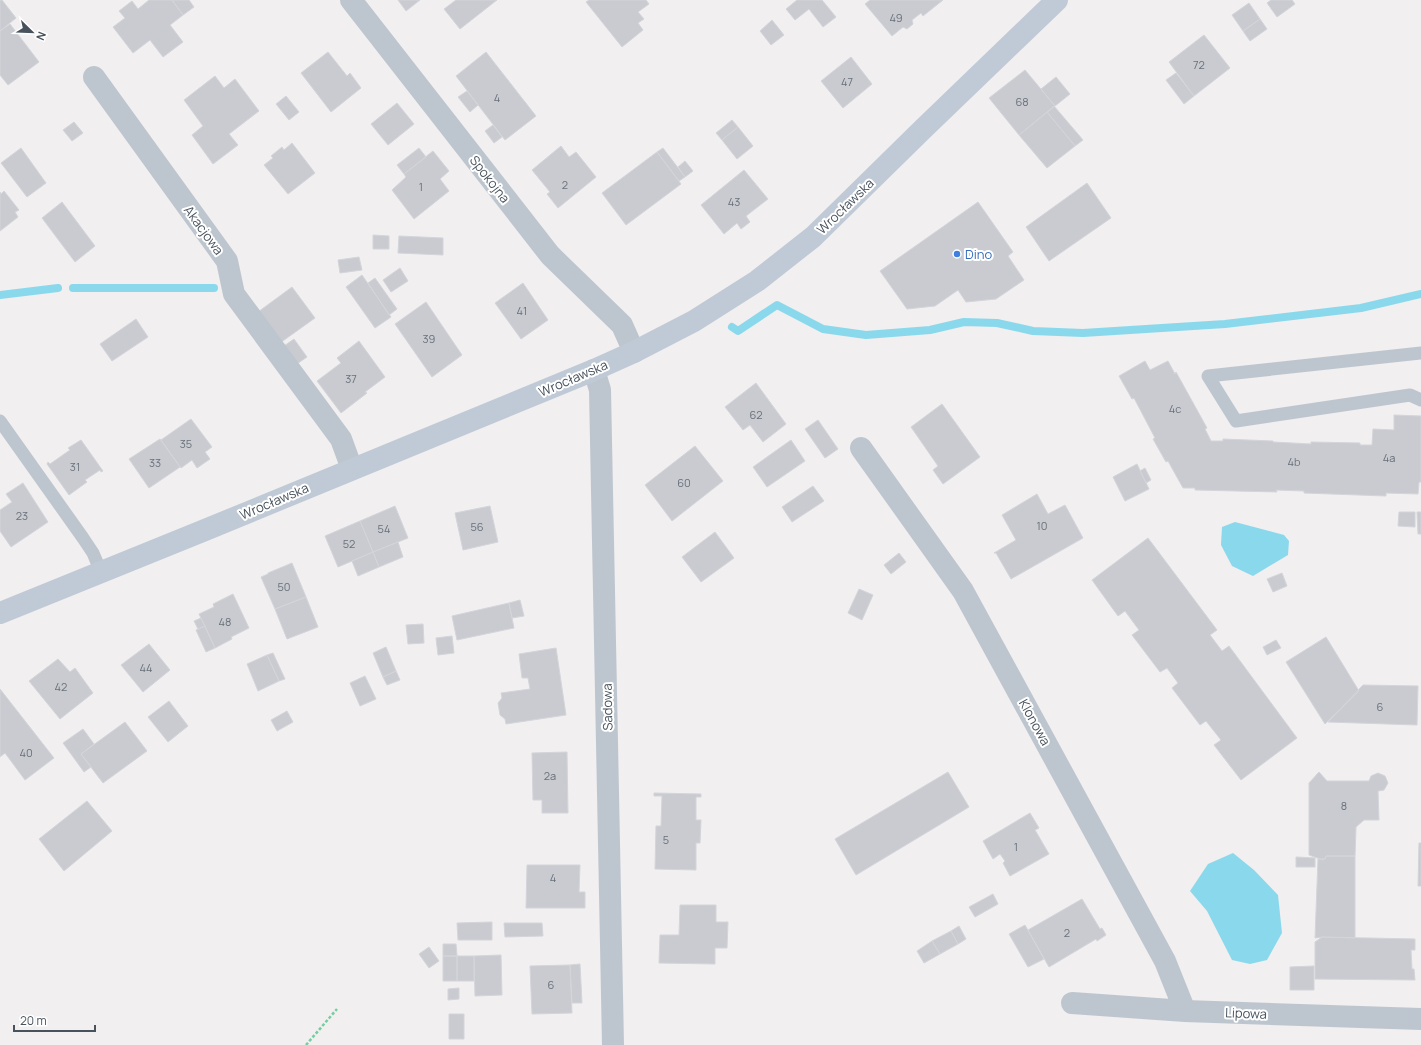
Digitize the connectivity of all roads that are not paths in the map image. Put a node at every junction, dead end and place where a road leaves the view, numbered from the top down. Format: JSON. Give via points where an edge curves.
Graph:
{"nodes":[{"id":1,"x":351,"y":0,"type":"edge"},
{"id":2,"x":1057,"y":0,"type":"edge"},
{"id":3,"x":94,"y":77,"type":"dead end"},
{"id":4,"x":634,"y":352,"type":"junction"},
{"id":5,"x":1421,"y":353,"type":"edge"},
{"id":6,"x":594,"y":370,"type":"junction"},
{"id":7,"x":1421,"y":400,"type":"edge"},
{"id":8,"x":0,"y":421,"type":"edge"},
{"id":9,"x":861,"y":448,"type":"dead end"},
{"id":10,"x":352,"y":469,"type":"junction"},
{"id":11,"x":101,"y":572,"type":"junction"},
{"id":12,"x":0,"y":613,"type":"edge"},
{"id":13,"x":1072,"y":1003,"type":"dead end"},
{"id":14,"x":1185,"y":1011,"type":"junction"},
{"id":15,"x":1421,"y":1019,"type":"edge"},
{"id":16,"x":614,"y":1045,"type":"edge"}],
"edges":[{"from":1,"to":4,"type":"street","name":"Spokojna","via":[[550,255],[622,325]]},
{"from":2,"to":4,"type":"main road","name":"Wrocławska","via":[[813,237],[757,281],[694,320]]},
{"from":3,"to":10,"type":"street","name":"Akacjowa","via":[[227,261],[234,294],[341,439]]},
{"from":4,"to":6,"type":"main road","name":"Wrocławska"},
{"from":5,"to":7,"type":"lane","via":[[1208,376],[1236,421],[1410,395]]},
{"from":6,"to":10,"type":"main road","name":"Wrocławska"},
{"from":6,"to":16,"type":"street","name":"Sadowa","via":[[600,390]]},
{"from":8,"to":11,"type":"lane","via":[[84,538]]},
{"from":9,"to":14,"type":"street","name":"Klonowa","via":[[963,591],[1165,961]]},
{"from":10,"to":11,"type":"main road","name":"Wrocławska"},
{"from":11,"to":12,"type":"main road","name":"Wrocławska"},
{"from":13,"to":14,"type":"street","name":"Lipowa"},
{"from":14,"to":15,"type":"street","name":"Lipowa"}]}
